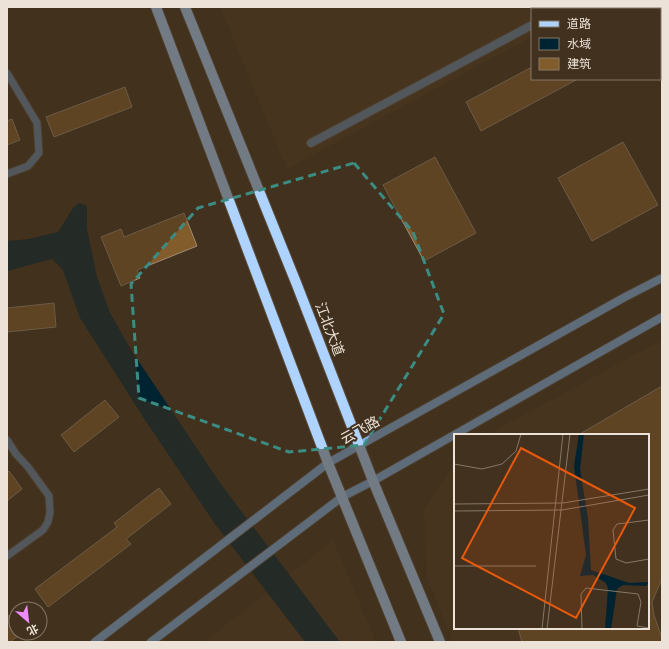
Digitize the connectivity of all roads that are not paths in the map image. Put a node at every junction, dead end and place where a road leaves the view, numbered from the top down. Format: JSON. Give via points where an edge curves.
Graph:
{"nodes":[{"id":1,"x":156,"y":7,"type":"edge"},
{"id":2,"x":185,"y":7,"type":"edge"},
{"id":3,"x":531,"y":26,"type":"edge"},
{"id":4,"x":7,"y":73,"type":"edge"},
{"id":5,"x":311,"y":142,"type":"dead end"},
{"id":6,"x":7,"y":174,"type":"edge"},
{"id":7,"x":662,"y":278,"type":"edge"},
{"id":8,"x":662,"y":317,"type":"edge"},
{"id":9,"x":456,"y":434,"type":"edge"},
{"id":10,"x":454,"y":435,"type":"edge"},
{"id":11,"x":7,"y":440,"type":"edge"},
{"id":12,"x":360,"y":446,"type":"junction"},
{"id":13,"x":328,"y":464,"type":"junction"},
{"id":14,"x":373,"y":481,"type":"junction"},
{"id":15,"x":342,"y":497,"type":"junction"},
{"id":16,"x":7,"y":556,"type":"edge"},
{"id":17,"x":96,"y":642,"type":"edge"},
{"id":18,"x":151,"y":642,"type":"edge"},
{"id":19,"x":401,"y":642,"type":"edge"},
{"id":20,"x":440,"y":642,"type":"edge"}],
"edges":[{"from":1,"to":13,"type":"main road"},
{"from":2,"to":12,"type":"main road","name":"江北大道"},
{"from":3,"to":5,"type":"street"},
{"from":4,"to":6,"type":"lane","via":[[37,123],[39,153],[28,166]]},
{"from":7,"to":12,"type":"main road","name":"云飞路"},
{"from":8,"to":9,"type":"main road"},
{"from":10,"to":14,"type":"main road"},
{"from":11,"to":16,"type":"lane","via":[[49,496],[50,512],[44,530]]},
{"from":12,"to":13,"type":"main road","name":"云飞路"},
{"from":12,"to":14,"type":"main road","name":"江北大道"},
{"from":13,"to":15,"type":"main road"},
{"from":13,"to":17,"type":"main road","name":"云飞路"},
{"from":14,"to":15,"type":"main road"},
{"from":14,"to":20,"type":"main road","name":"江北大道"},
{"from":15,"to":18,"type":"main road"},
{"from":15,"to":19,"type":"main road"}]}
